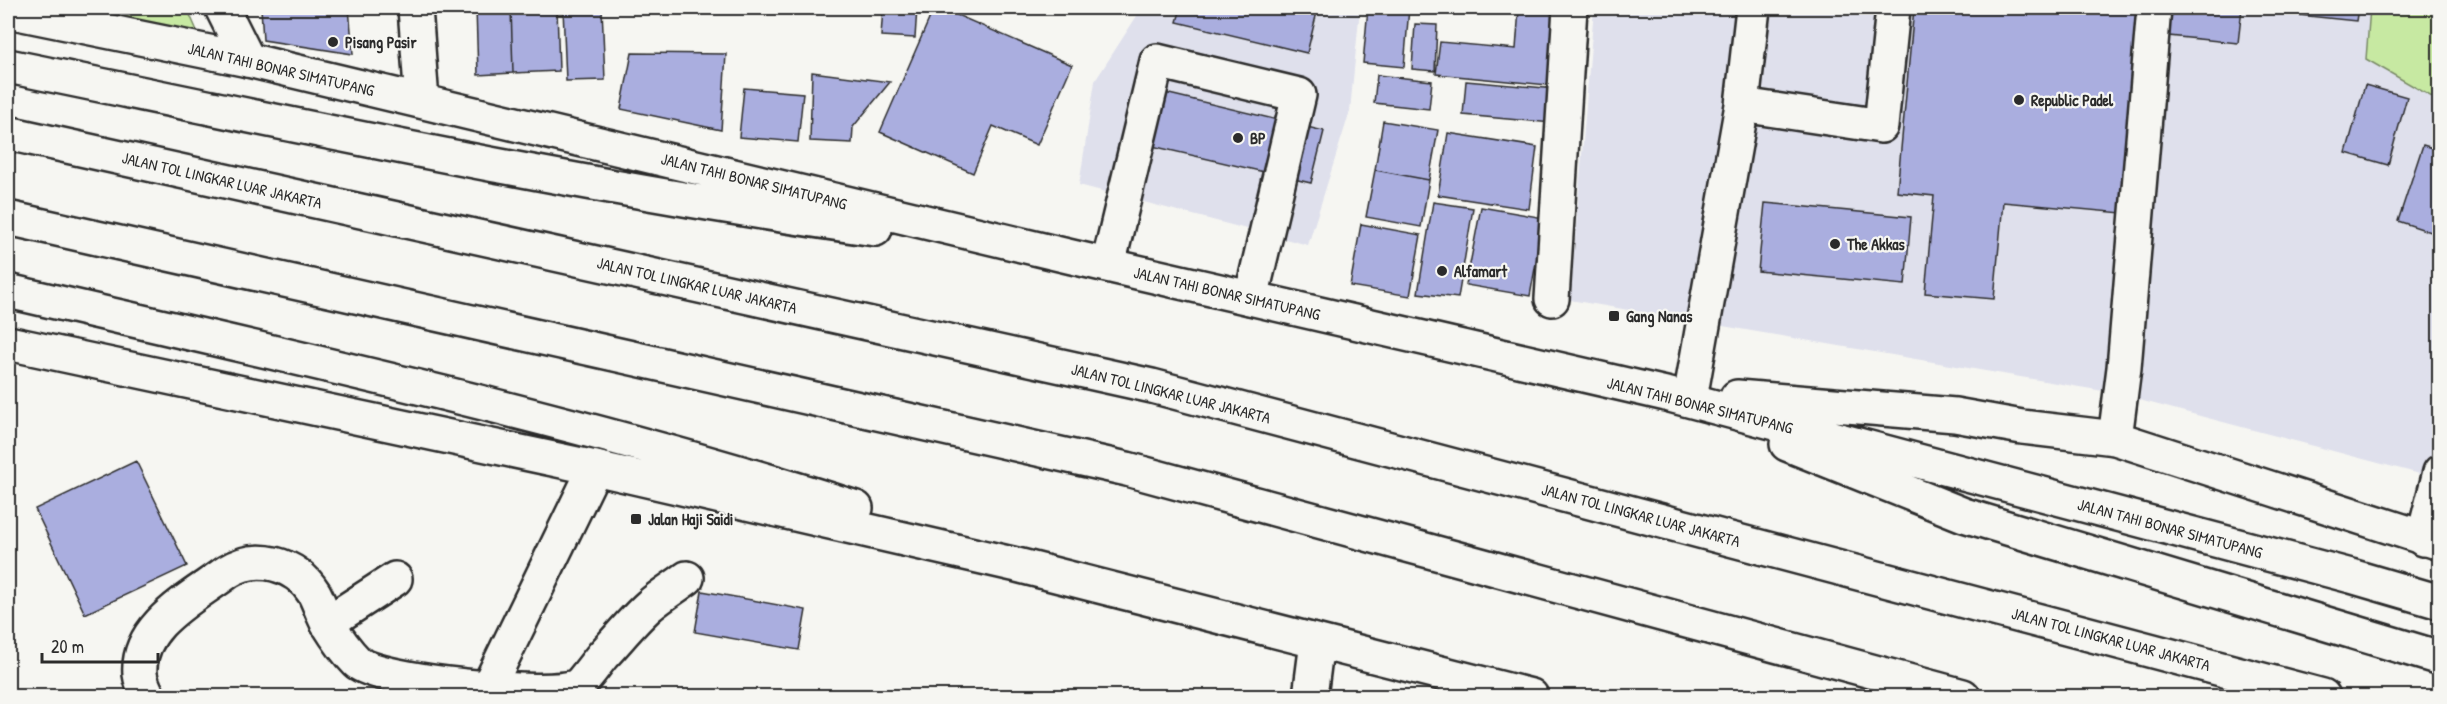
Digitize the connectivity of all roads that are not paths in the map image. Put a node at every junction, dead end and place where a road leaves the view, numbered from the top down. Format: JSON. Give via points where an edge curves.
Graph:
{"nodes":[{"id":1,"x":222,"y":8,"type":"edge"},
{"id":2,"x":415,"y":8,"type":"edge"},
{"id":3,"x":1570,"y":8,"type":"edge"},
{"id":4,"x":1753,"y":8,"type":"edge"},
{"id":5,"x":1893,"y":8,"type":"edge"},
{"id":6,"x":2154,"y":8,"type":"edge"},
{"id":7,"x":8,"y":11,"type":"edge"},
{"id":8,"x":61,"y":13,"type":"edge"},
{"id":9,"x":248,"y":60,"type":"junction"},
{"id":10,"x":8,"y":66,"type":"edge"},
{"id":11,"x":422,"y":101,"type":"junction"},
{"id":12,"x":1742,"y":105,"type":"junction"},
{"id":13,"x":8,"y":133,"type":"edge"},
{"id":14,"x":8,"y":218,"type":"edge"},
{"id":15,"x":1072,"y":257,"type":"junction"},
{"id":16,"x":1108,"y":266,"type":"junction"},
{"id":17,"x":8,"y":291,"type":"edge"},
{"id":18,"x":1251,"y":298,"type":"junction"},
{"id":19,"x":1552,"y":299,"type":"dead end"},
{"id":20,"x":8,"y":343,"type":"edge"},
{"id":21,"x":1679,"y":394,"type":"junction"},
{"id":22,"x":2115,"y":438,"type":"junction"},
{"id":23,"x":595,"y":468,"type":"junction"},
{"id":24,"x":2439,"y":472,"type":"edge"},
{"id":25,"x":2431,"y":541,"type":"edge"},
{"id":26,"x":1017,"y":565,"type":"junction"},
{"id":27,"x":687,"y":578,"type":"dead end"},
{"id":28,"x":395,"y":579,"type":"dead end"},
{"id":29,"x":2439,"y":602,"type":"edge"},
{"id":30,"x":327,"y":623,"type":"junction"},
{"id":31,"x":1317,"y":642,"type":"junction"},
{"id":32,"x":2439,"y":658,"type":"edge"},
{"id":33,"x":486,"y":693,"type":"edge"},
{"id":34,"x":148,"y":696,"type":"edge"},
{"id":35,"x":1310,"y":696,"type":"edge"},
{"id":36,"x":1531,"y":696,"type":"edge"},
{"id":37,"x":1963,"y":696,"type":"edge"},
{"id":38,"x":2323,"y":696,"type":"edge"}],
"edges":[{"from":1,"to":9,"type":"main road"},
{"from":2,"to":11,"type":"main road"},
{"from":3,"to":19,"type":"main road"},
{"from":4,"to":12,"type":"main road"},
{"from":5,"to":12,"type":"main road","via":[[1881,126]]},
{"from":6,"to":22,"type":"main road"},
{"from":7,"to":8,"type":"main road","name":"JALAN TAHI BONAR SIMATUPANG"},
{"from":8,"to":9,"type":"main road","name":"JALAN TAHI BONAR SIMATUPANG"},
{"from":9,"to":11,"type":"main road","name":"JALAN TAHI BONAR SIMATUPANG"},
{"from":10,"to":15,"type":"main road","via":[[654,196]]},
{"from":11,"to":15,"type":"main road","name":"JALAN TAHI BONAR SIMATUPANG"},
{"from":12,"to":21,"type":"main road"},
{"from":13,"to":38,"type":"main road","name":"JALAN TOL LINGKAR LUAR JAKARTA","via":[[1152,386]]},
{"from":14,"to":37,"type":"main road","via":[[1127,470]]},
{"from":15,"to":16,"type":"main road","name":"JALAN TAHI BONAR SIMATUPANG"},
{"from":16,"to":18,"type":"main road","name":"JALAN TAHI BONAR SIMATUPANG"},
{"from":16,"to":18,"type":"main road","via":[[1157,61],[1299,94]]},
{"from":17,"to":26,"type":"main road","via":[[445,393],[752,475]]},
{"from":18,"to":21,"type":"main road","name":"JALAN TAHI BONAR SIMATUPANG"},
{"from":20,"to":23,"type":"main road"},
{"from":21,"to":22,"type":"main road","via":[[1955,415]]},
{"from":21,"to":29,"type":"main road","name":"JALAN TAHI BONAR SIMATUPANG"},
{"from":21,"to":32,"type":"main road","via":[[1964,515]]},
{"from":22,"to":25,"type":"main road"},
{"from":23,"to":26,"type":"main road"},
{"from":23,"to":33,"type":"main road"},
{"from":24,"to":25,"type":"main road"},
{"from":26,"to":31,"type":"main road"},
{"from":27,"to":33,"type":"main road","via":[[650,606],[577,686]]},
{"from":28,"to":30,"type":"main road"},
{"from":30,"to":33,"type":"main road","via":[[358,663],[376,672]]},
{"from":30,"to":34,"type":"main road","via":[[314,594],[299,577],[270,562],[238,565],[159,624],[141,656],[140,676]]},
{"from":31,"to":35,"type":"main road"},
{"from":31,"to":36,"type":"main road"}]}
